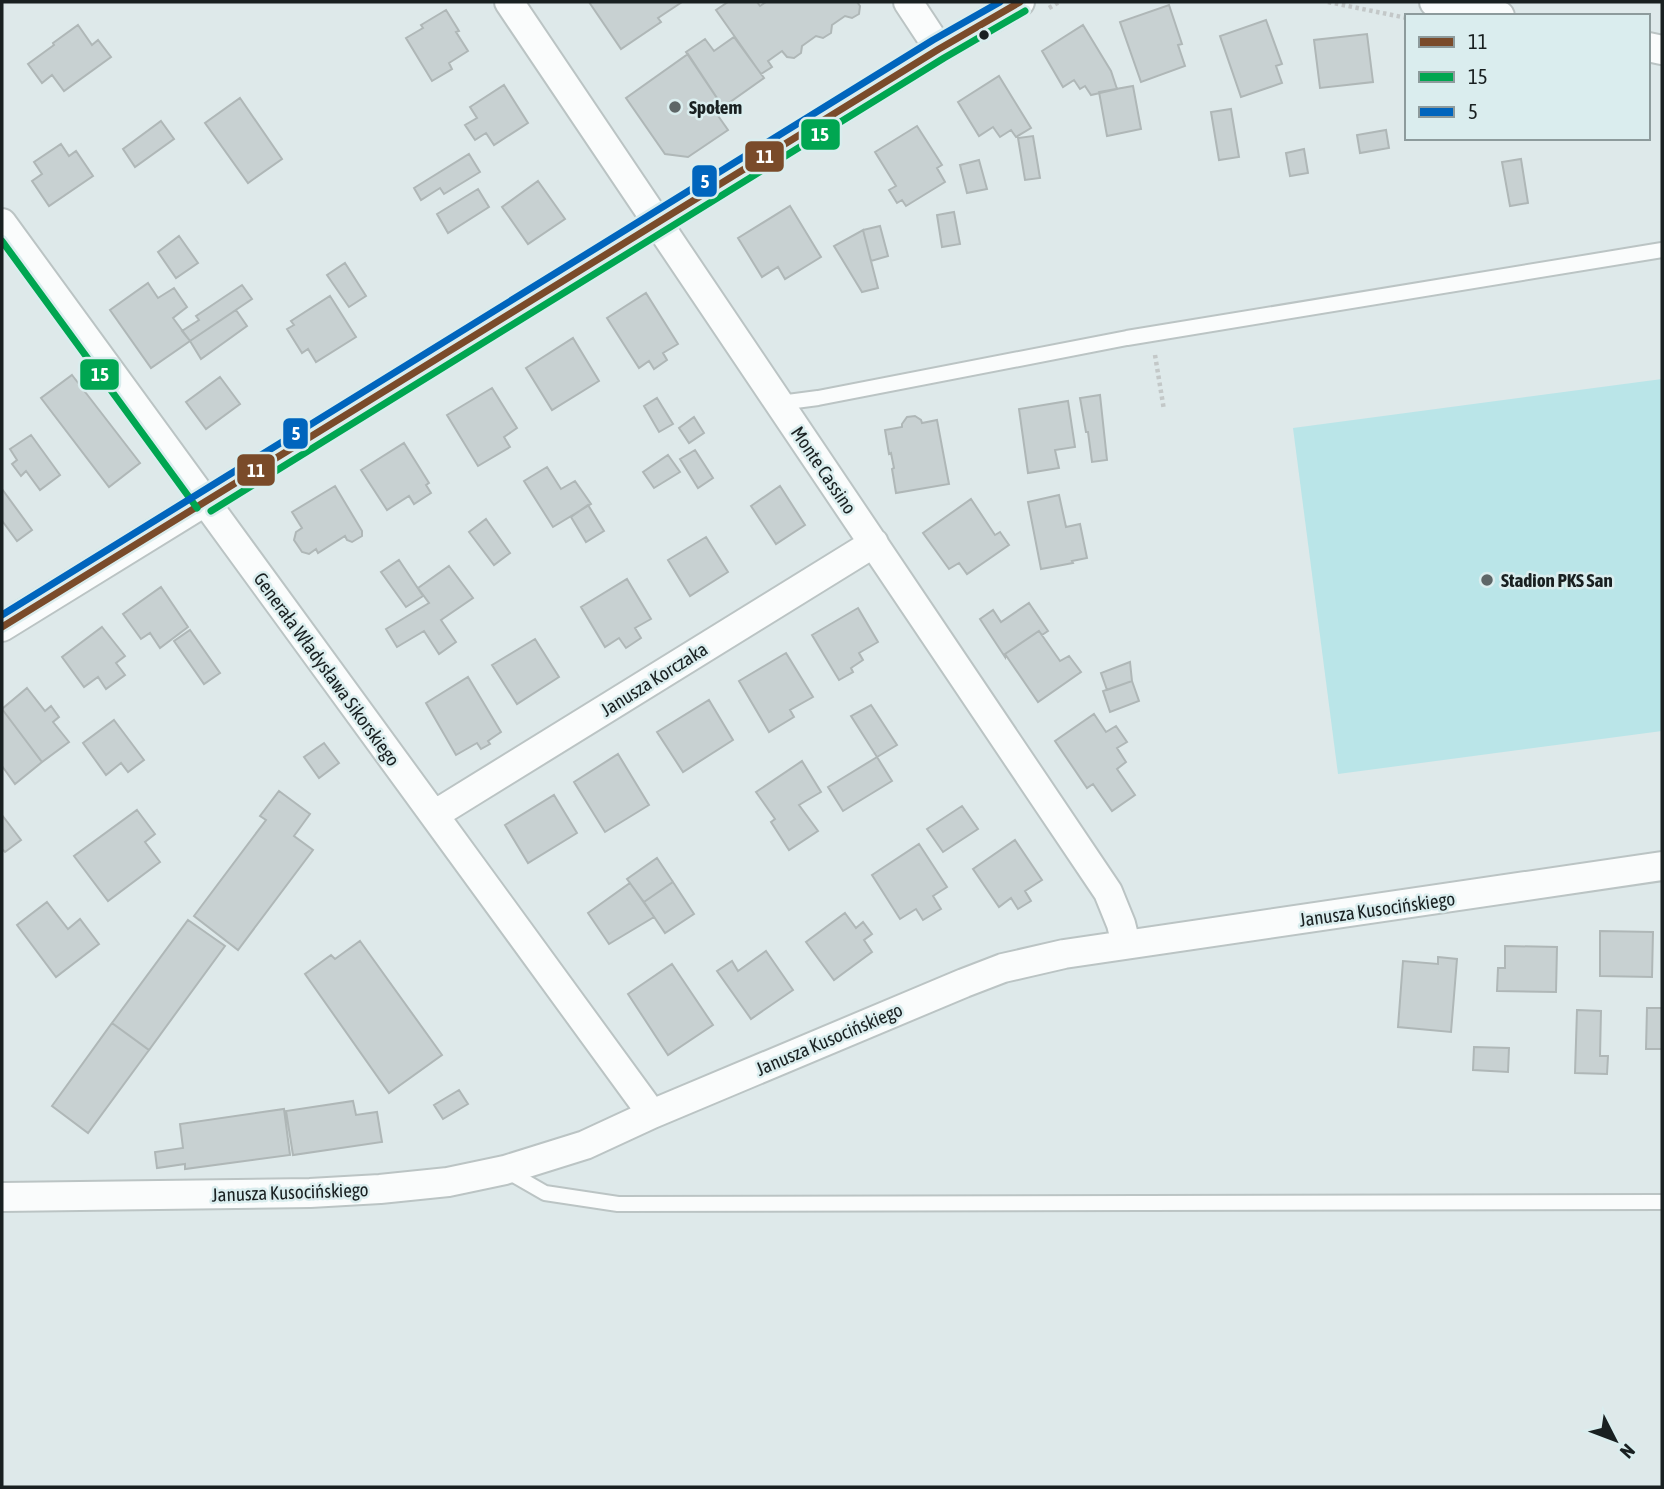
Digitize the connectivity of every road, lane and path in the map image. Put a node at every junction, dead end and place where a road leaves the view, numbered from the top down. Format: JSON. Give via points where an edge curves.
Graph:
{"nodes":[{"id":1,"x":509,"y":2,"type":"edge"},
{"id":2,"x":908,"y":2,"type":"edge"},
{"id":3,"x":1020,"y":2,"type":"edge"},
{"id":4,"x":1328,"y":2,"type":"edge"},
{"id":5,"x":1434,"y":2,"type":"edge"},
{"id":6,"x":1491,"y":14,"type":"edge"},
{"id":7,"x":1405,"y":18,"type":"edge"},
{"id":8,"x":940,"y":50,"type":"junction"},
{"id":9,"x":2,"y":223,"type":"edge"},
{"id":10,"x":658,"y":223,"type":"junction"},
{"id":11,"x":1662,"y":250,"type":"edge"},
{"id":12,"x":1152,"y":334,"type":"junction"},
{"id":13,"x":780,"y":403,"type":"junction"},
{"id":14,"x":1164,"y":410,"type":"dead end"},
{"id":15,"x":205,"y":502,"type":"junction"},
{"id":16,"x":874,"y":543,"type":"junction"},
{"id":17,"x":2,"y":627,"type":"edge"},
{"id":18,"x":433,"y":815,"type":"junction"},
{"id":19,"x":1662,"y":866,"type":"edge"},
{"id":20,"x":1126,"y":944,"type":"junction"},
{"id":21,"x":652,"y":1114,"type":"junction"},
{"id":22,"x":505,"y":1170,"type":"junction"},
{"id":23,"x":2,"y":1197,"type":"edge"},
{"id":24,"x":1662,"y":1202,"type":"edge"}],
"edges":[{"from":1,"to":10,"type":"street","name":"Monte Cassino"},
{"from":2,"to":8,"type":"street"},
{"from":3,"to":8,"type":"street"},
{"from":4,"to":7,"type":"path"},
{"from":5,"to":6,"type":"street"},
{"from":8,"to":10,"type":"street"},
{"from":9,"to":15,"type":"street","name":"Generała Władysława Sikorskiego"},
{"from":10,"to":13,"type":"street","name":"Monte Cassino"},
{"from":10,"to":15,"type":"street"},
{"from":11,"to":12,"type":"lane"},
{"from":12,"to":13,"type":"lane"},
{"from":12,"to":14,"type":"path"},
{"from":13,"to":16,"type":"street","name":"Monte Cassino"},
{"from":15,"to":17,"type":"street"},
{"from":15,"to":18,"type":"street","name":"Generała Władysława Sikorskiego"},
{"from":16,"to":18,"type":"street","name":"Janusza Korczaka"},
{"from":16,"to":20,"type":"street","name":"Monte Cassino","via":[[1108,892]]},
{"from":18,"to":21,"type":"street","name":"Generała Władysława Sikorskiego"},
{"from":19,"to":20,"type":"street","name":"Janusza Kusocińskiego"},
{"from":20,"to":21,"type":"street","name":"Janusza Kusocińskiego","via":[[1003,968]]},
{"from":21,"to":22,"type":"street","name":"Janusza Kusocińskiego","via":[[585,1145]]},
{"from":22,"to":23,"type":"street","name":"Janusza Kusocińskiego","via":[[380,1189]]},
{"from":22,"to":24,"type":"lane","via":[[545,1193],[618,1204]]}]}
